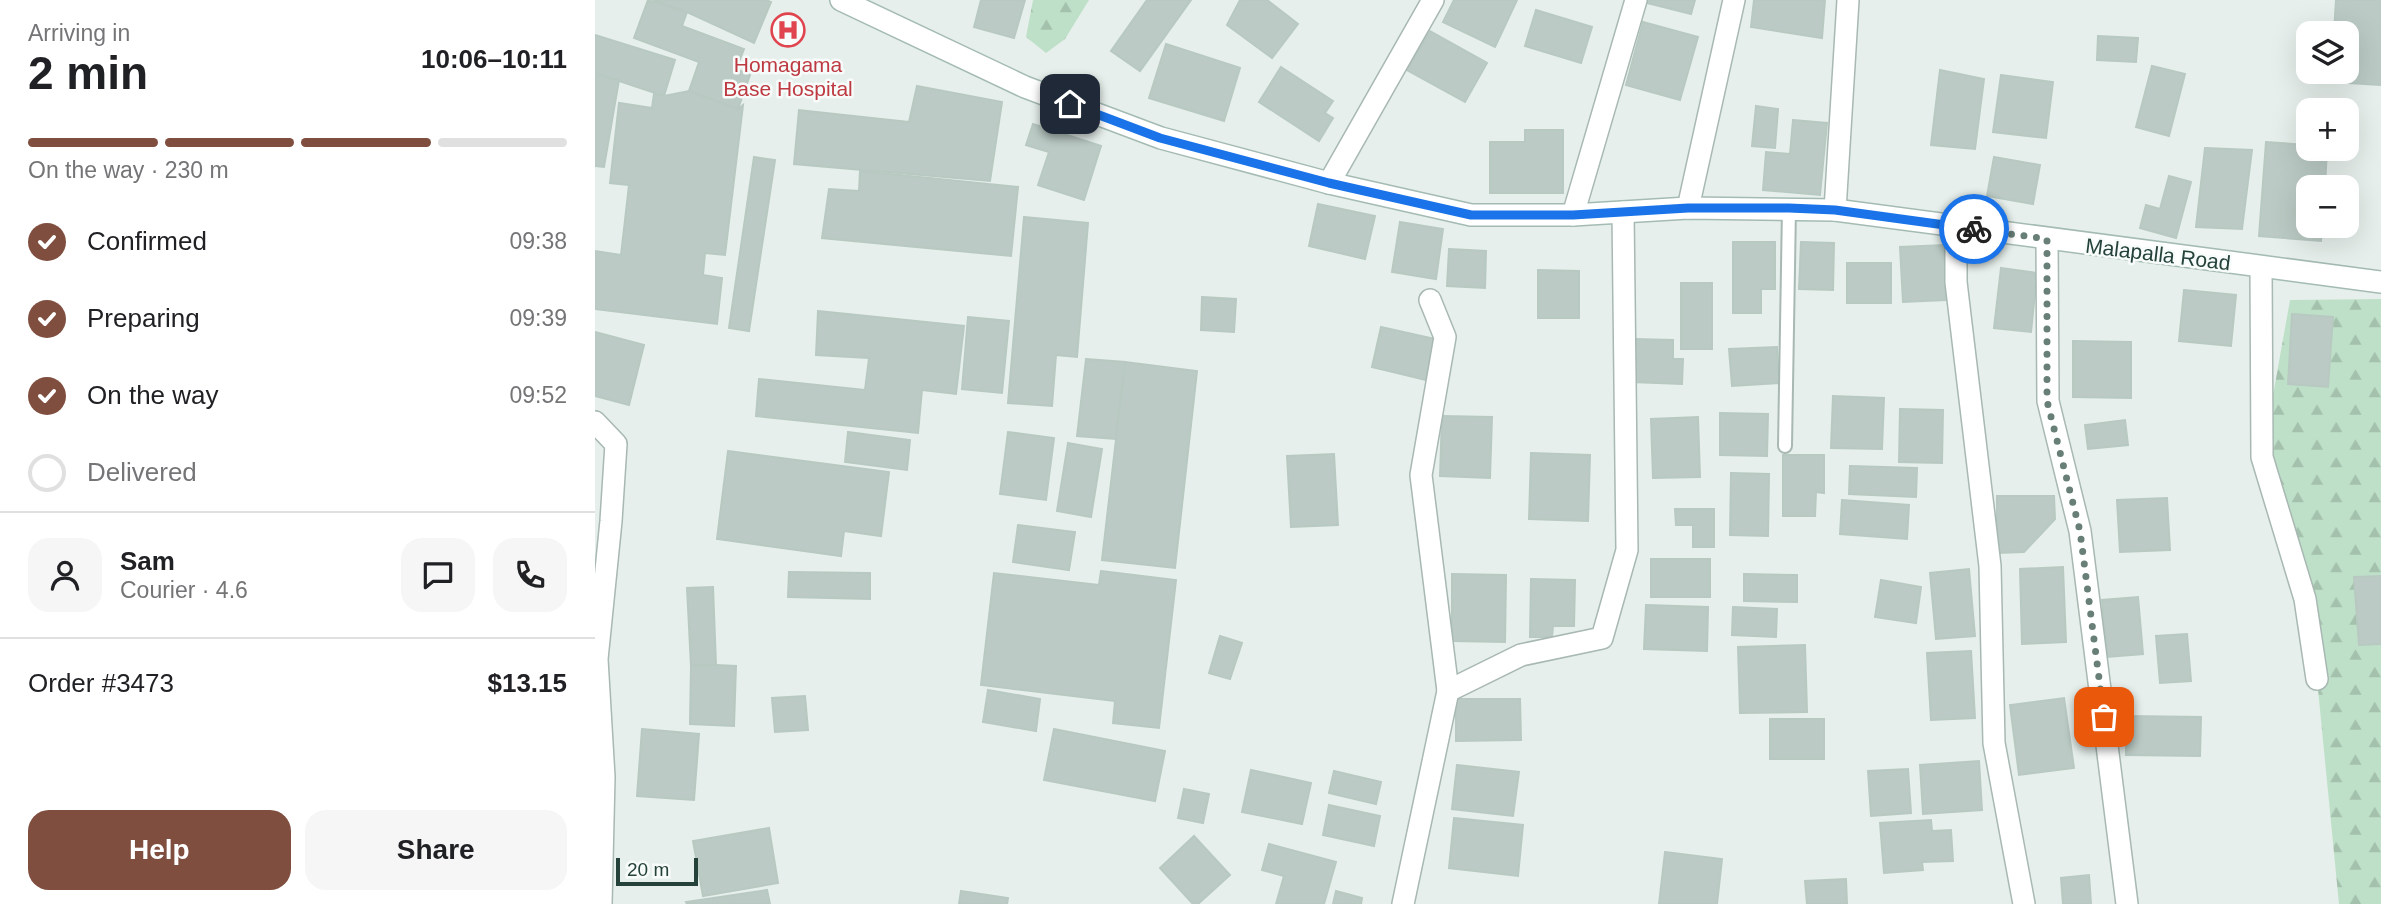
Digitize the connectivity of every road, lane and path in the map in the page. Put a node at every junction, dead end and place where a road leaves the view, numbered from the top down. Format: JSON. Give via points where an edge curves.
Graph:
{"nodes":[{"id":1,"x":841,"y":0,"type":"edge"},
{"id":2,"x":1433,"y":0,"type":"edge"},
{"id":3,"x":1636,"y":0,"type":"edge"},
{"id":4,"x":1734,"y":0,"type":"edge"},
{"id":5,"x":1848,"y":0,"type":"edge"},
{"id":6,"x":1329,"y":183,"type":"junction"},
{"id":7,"x":1688,"y":208,"type":"junction"},
{"id":8,"x":1789,"y":208,"type":"junction"},
{"id":9,"x":1835,"y":210,"type":"junction"},
{"id":10,"x":1623,"y":212,"type":"junction"},
{"id":11,"x":1573,"y":215,"type":"junction"},
{"id":12,"x":1956,"y":227,"type":"junction"},
{"id":13,"x":2047,"y":239,"type":"junction"},
{"id":14,"x":2261,"y":267,"type":"junction"},
{"id":15,"x":2381,"y":282,"type":"edge"},
{"id":16,"x":1430,"y":300,"type":"dead end"},
{"id":17,"x":595,"y":422,"type":"edge"},
{"id":18,"x":1785,"y":446,"type":"dead end"},
{"id":19,"x":596,"y":658,"type":"edge"},
{"id":20,"x":2317,"y":679,"type":"dead end"},
{"id":21,"x":1448,"y":691,"type":"junction"},
{"id":22,"x":601,"y":904,"type":"edge"},
{"id":23,"x":1403,"y":904,"type":"edge"},
{"id":24,"x":2024,"y":904,"type":"edge"},
{"id":25,"x":2127,"y":904,"type":"edge"}],
"edges":[{"from":1,"to":6,"type":"street","name":"Malapalla Road","via":[[1025,87],[1160,138]]},
{"from":2,"to":6,"type":"street"},
{"from":3,"to":11,"type":"street"},
{"from":4,"to":7,"type":"street"},
{"from":5,"to":9,"type":"street"},
{"from":6,"to":11,"type":"street","name":"Malapalla Road","via":[[1471,215]]},
{"from":7,"to":8,"type":"street","name":"Malapalla Road"},
{"from":7,"to":10,"type":"street","name":"Malapalla Road"},
{"from":8,"to":9,"type":"street","name":"Malapalla Road"},
{"from":8,"to":18,"type":"lane"},
{"from":9,"to":12,"type":"street","name":"Malapalla Road"},
{"from":10,"to":11,"type":"street","name":"Malapalla Road"},
{"from":10,"to":21,"type":"street","via":[[1627,550],[1602,638],[1521,655]]},
{"from":12,"to":13,"type":"street","name":"Malapalla Road"},
{"from":12,"to":24,"type":"street","via":[[1956,282],[1990,566],[1994,743]]},
{"from":13,"to":14,"type":"street","name":"Malapalla Road"},
{"from":13,"to":25,"type":"street","via":[[2047,401],[2080,531]]},
{"from":14,"to":15,"type":"street","name":"Malapalla Road"},
{"from":14,"to":20,"type":"street","via":[[2262,457],[2305,599]]},
{"from":16,"to":21,"type":"street","via":[[1445,337],[1421,475]]},
{"from":17,"to":19,"type":"street","via":[[616,444]]},
{"from":19,"to":22,"type":"street","via":[[604,777]]},
{"from":21,"to":23,"type":"street"}]}
